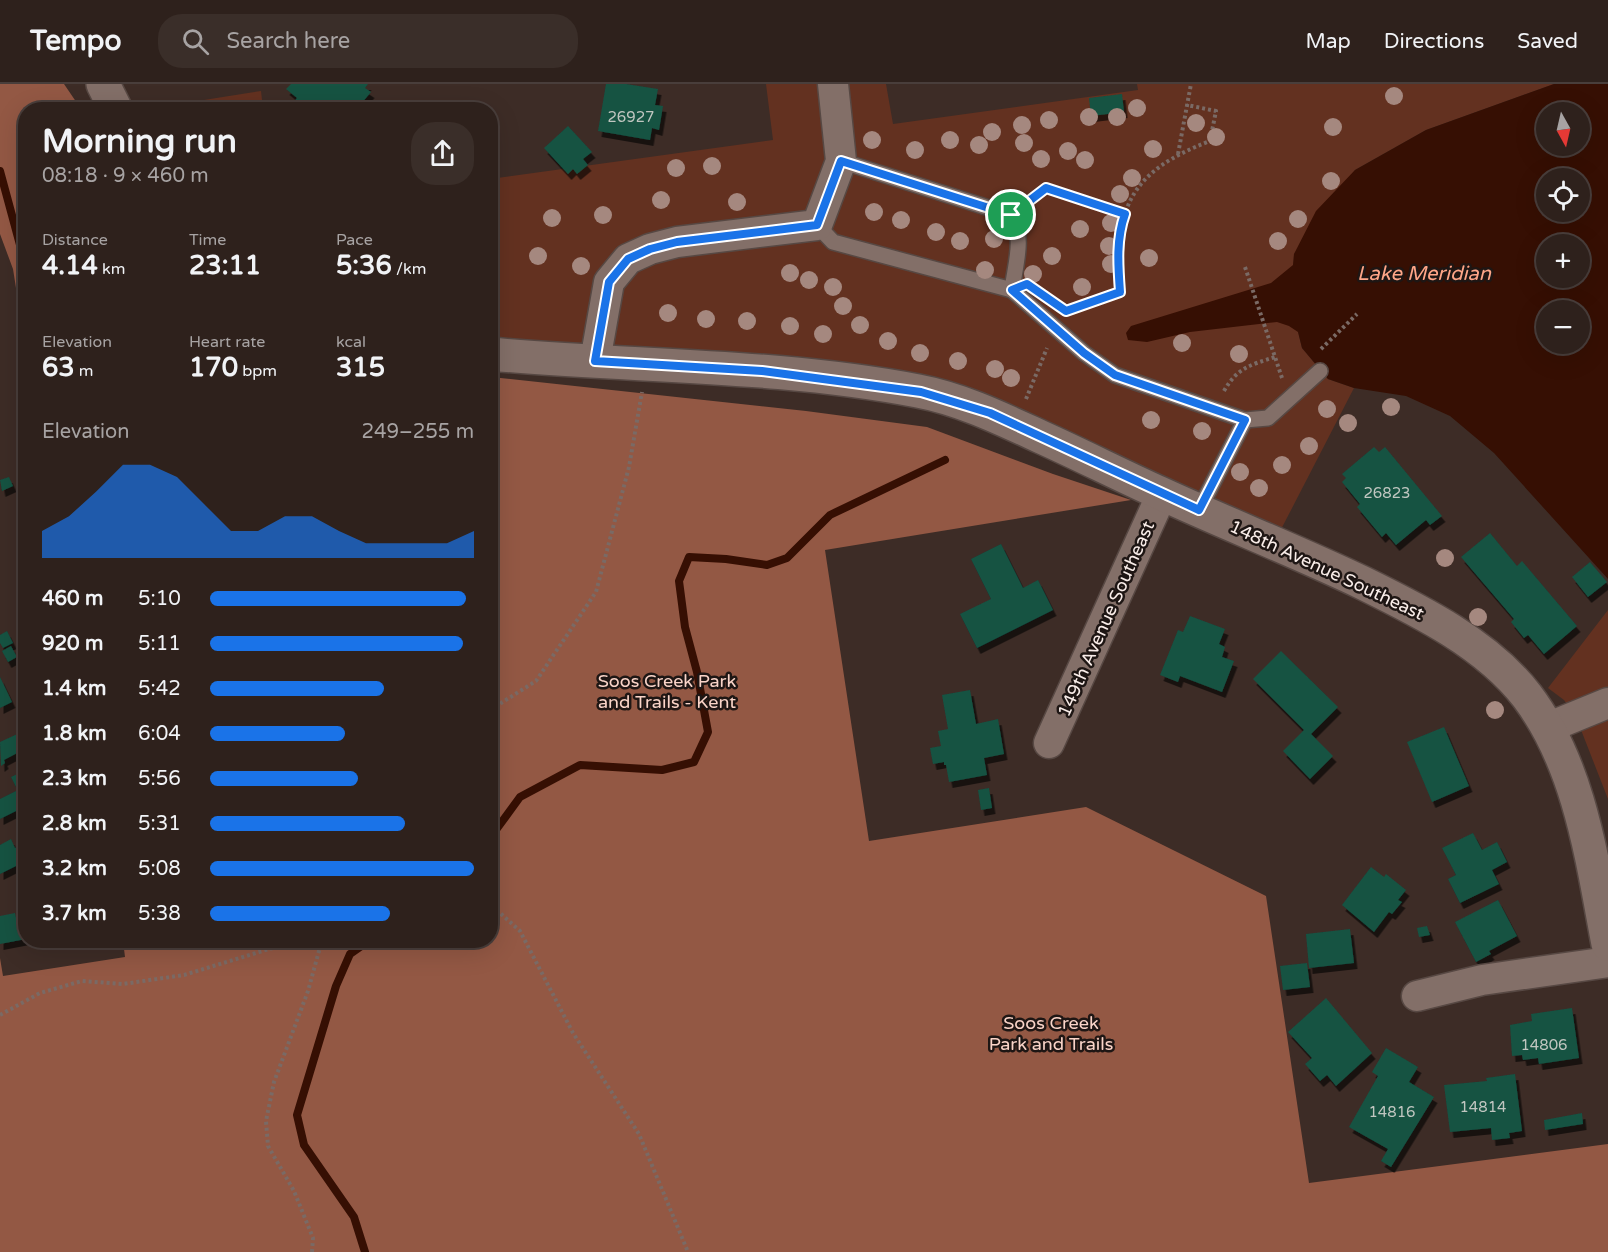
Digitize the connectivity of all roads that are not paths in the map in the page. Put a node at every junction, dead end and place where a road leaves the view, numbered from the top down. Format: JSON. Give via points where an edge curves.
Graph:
{"nodes":[{"id":1,"x":103,"y":84,"type":"edge"},
{"id":2,"x":832,"y":84,"type":"edge"},
{"id":3,"x":112,"y":102,"type":"edge"},
{"id":4,"x":841,"y":161,"type":"junction"},
{"id":5,"x":817,"y":225,"type":"junction"},
{"id":6,"x":1012,"y":290,"type":"junction"},
{"id":7,"x":498,"y":355,"type":"edge"},
{"id":8,"x":595,"y":361,"type":"junction"},
{"id":9,"x":1320,"y":370,"type":"dead end"},
{"id":10,"x":1245,"y":420,"type":"junction"},
{"id":11,"x":1162,"y":494,"type":"junction"},
{"id":12,"x":1199,"y":510,"type":"junction"},
{"id":13,"x":1608,"y":703,"type":"edge"},
{"id":14,"x":1547,"y":728,"type":"junction"},
{"id":15,"x":1049,"y":743,"type":"dead end"},
{"id":16,"x":1602,"y":877,"type":"edge"},
{"id":17,"x":1608,"y":944,"type":"edge"},
{"id":18,"x":1608,"y":962,"type":"edge"},
{"id":19,"x":1417,"y":996,"type":"dead end"}],
"edges":[{"from":1,"to":3,"type":"street"},
{"from":2,"to":4,"type":"street"},
{"from":4,"to":5,"type":"street"},
{"from":4,"to":6,"type":"lane","via":[[1011,215],[1019,238]]},
{"from":5,"to":6,"type":"lane","via":[[833,242]]},
{"from":5,"to":8,"type":"street","via":[[677,242],[628,259],[609,282]]},
{"from":6,"to":10,"type":"lane","via":[[1115,375]]},
{"from":7,"to":8,"type":"street","name":"148th Avenue Southeast"},
{"from":8,"to":11,"type":"street","name":"148th Avenue Southeast","via":[[762,371],[921,392],[990,413]]},
{"from":9,"to":10,"type":"lane","via":[[1268,418]]},
{"from":10,"to":12,"type":"lane"},
{"from":11,"to":12,"type":"street","name":"148th Avenue Southeast"},
{"from":11,"to":15,"type":"street","name":"149th Avenue Southeast"},
{"from":12,"to":14,"type":"street","name":"148th Avenue Southeast","via":[[1417,609],[1485,654],[1526,694]]},
{"from":13,"to":14,"type":"street"},
{"from":14,"to":16,"type":"street","name":"148th Avenue Southeast","via":[[1576,796]]},
{"from":16,"to":17,"type":"street","name":"148th Avenue Southeast"},
{"from":18,"to":19,"type":"street","via":[[1482,980]]}]}
